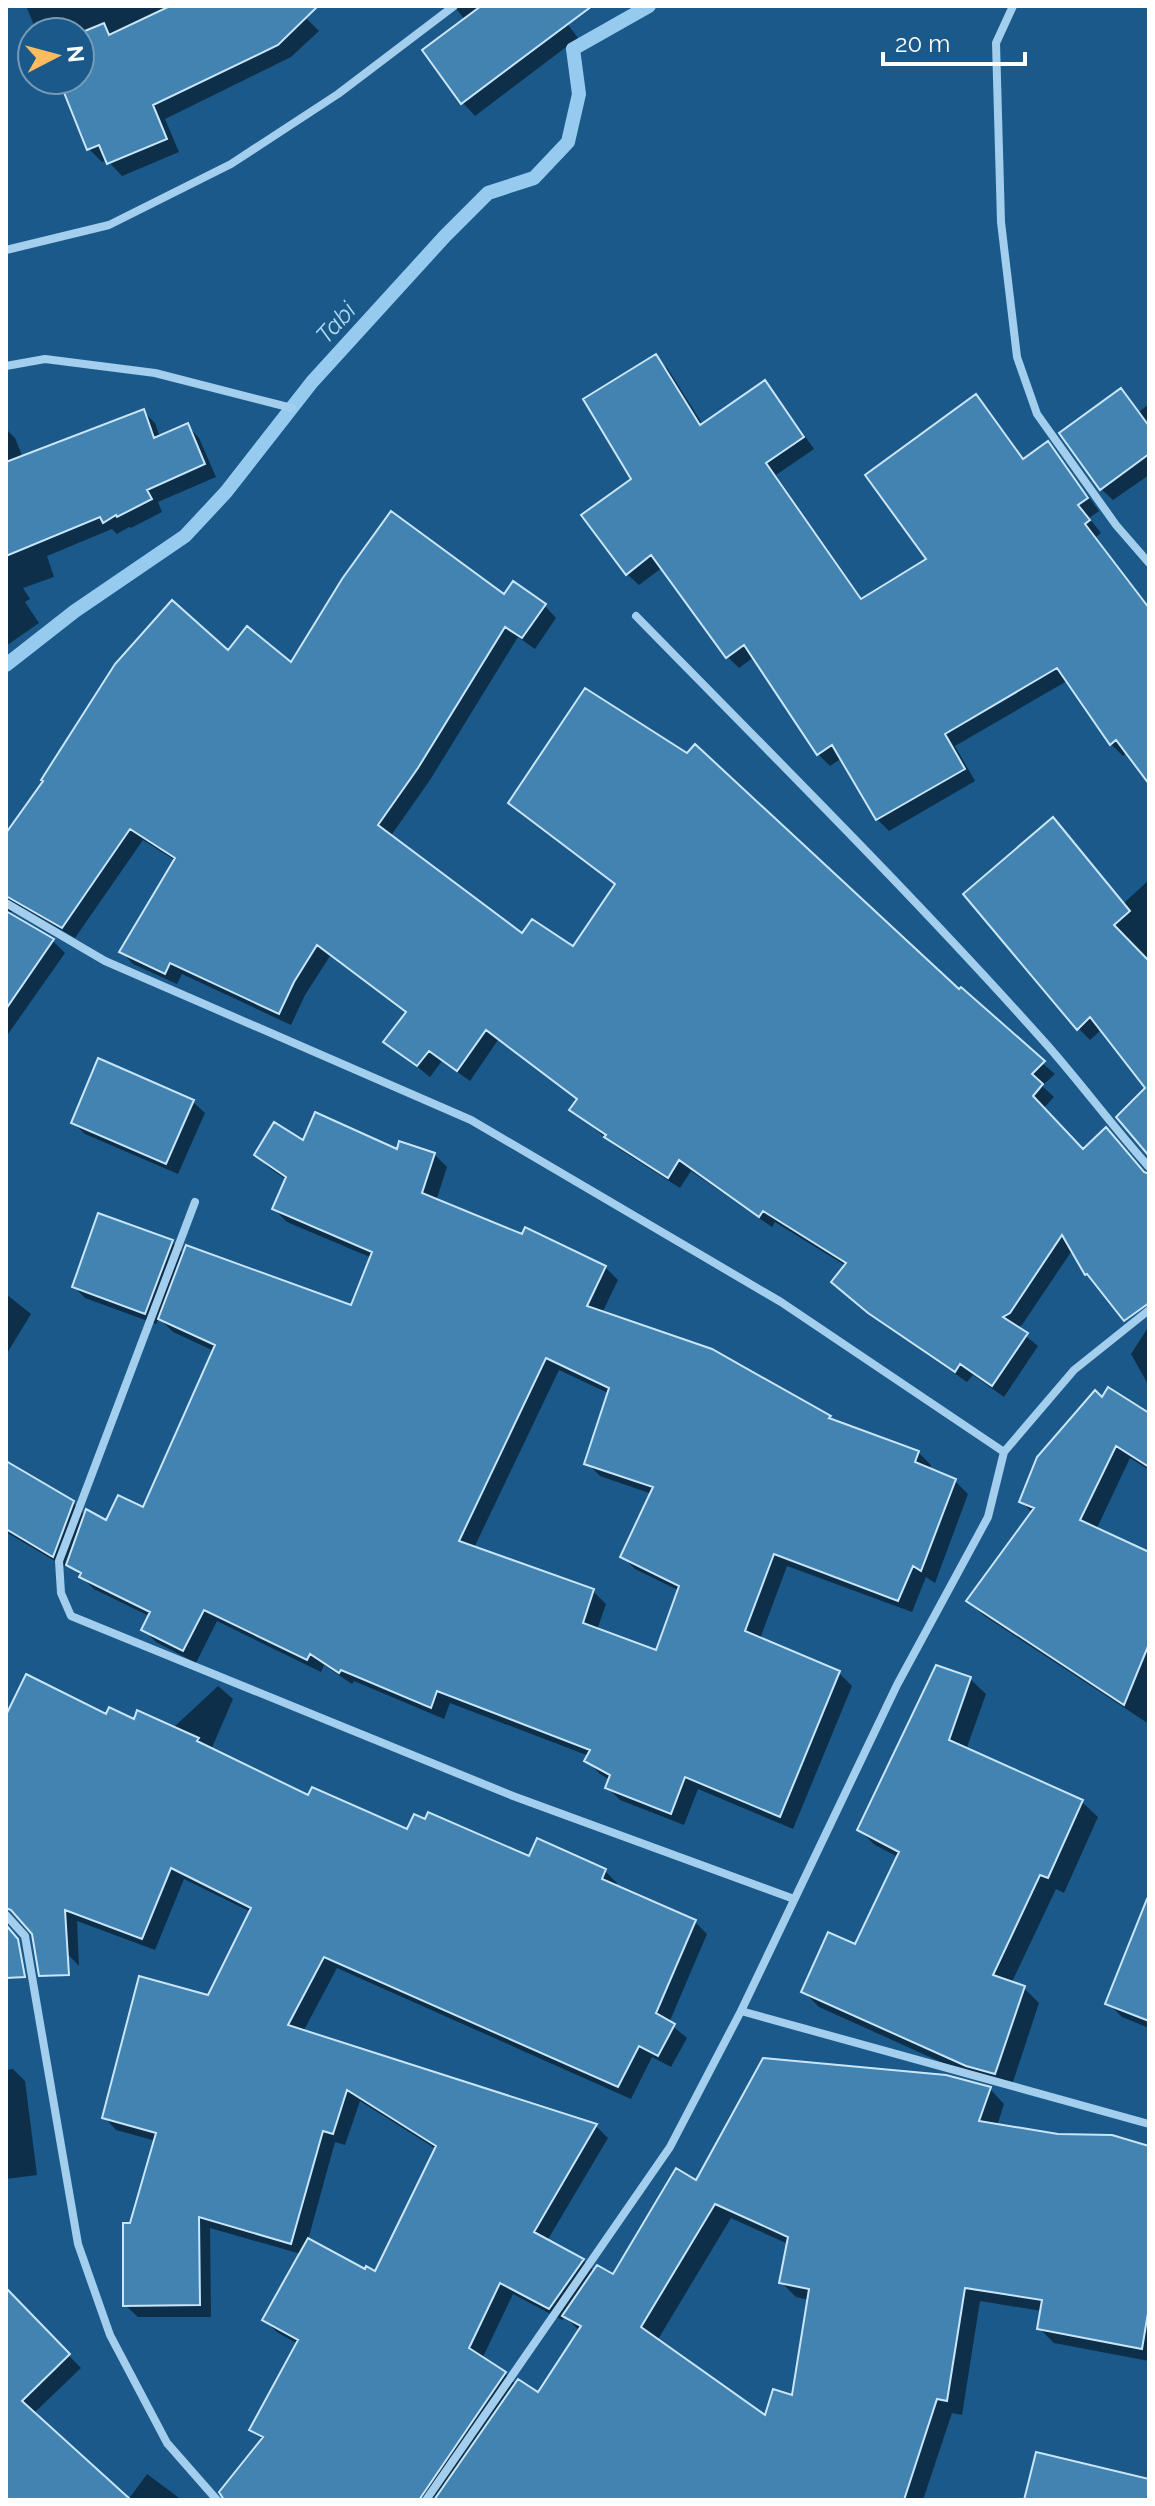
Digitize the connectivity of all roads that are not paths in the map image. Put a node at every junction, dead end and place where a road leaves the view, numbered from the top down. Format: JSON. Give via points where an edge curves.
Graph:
{"nodes":[{"id":1,"x":454,"y":6,"type":"edge"},
{"id":2,"x":1013,"y":6,"type":"edge"},
{"id":3,"x":6,"y":250,"type":"edge"},
{"id":4,"x":6,"y":366,"type":"edge"},
{"id":5,"x":292,"y":408,"type":"dead end"},
{"id":6,"x":1149,"y":563,"type":"edge"},
{"id":7,"x":636,"y":616,"type":"dead end"},
{"id":8,"x":6,"y":903,"type":"edge"},
{"id":9,"x":1149,"y":1167,"type":"edge"},
{"id":10,"x":195,"y":1202,"type":"dead end"},
{"id":11,"x":1149,"y":1310,"type":"edge"},
{"id":12,"x":1004,"y":1452,"type":"junction"},
{"id":13,"x":794,"y":1899,"type":"junction"},
{"id":14,"x":6,"y":1915,"type":"edge"},
{"id":15,"x":741,"y":2011,"type":"junction"},
{"id":16,"x":1149,"y":2124,"type":"edge"},
{"id":17,"x":217,"y":2500,"type":"edge"},
{"id":18,"x":426,"y":2500,"type":"edge"}],
"edges":[{"from":1,"to":3,"type":"street","via":[[338,94],[231,164],[109,225]]},
{"from":2,"to":6,"type":"street","via":[[996,43],[1001,222],[1017,357],[1037,414]]},
{"from":4,"to":5,"type":"street","via":[[45,359],[155,373]]},
{"from":7,"to":9,"type":"street","via":[[910,896]]},
{"from":8,"to":12,"type":"street","via":[[105,961],[471,1120],[781,1302]]},
{"from":10,"to":13,"type":"street","via":[[59,1561],[61,1593],[71,1616],[513,1796]]},
{"from":11,"to":12,"type":"street","via":[[1074,1370]]},
{"from":12,"to":13,"type":"street","via":[[988,1517],[897,1685]]},
{"from":13,"to":15,"type":"street"},
{"from":14,"to":17,"type":"street","via":[[25,1936],[78,2244],[110,2335],[167,2443]]},
{"from":15,"to":16,"type":"street"},
{"from":15,"to":18,"type":"street","via":[[670,2147]]}]}
